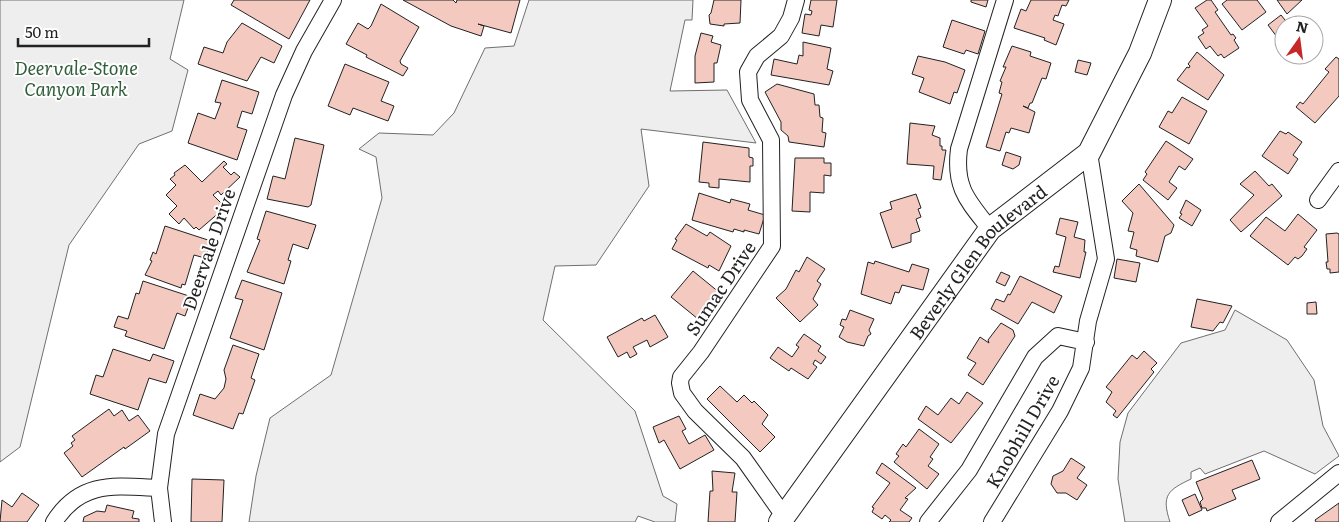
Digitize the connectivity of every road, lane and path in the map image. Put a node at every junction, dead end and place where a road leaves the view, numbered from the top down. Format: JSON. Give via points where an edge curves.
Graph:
{"nodes":[{"id":1,"x":333,"y":0,"type":"edge"},
{"id":2,"x":796,"y":0,"type":"edge"},
{"id":3,"x":1004,"y":0,"type":"edge"},
{"id":4,"x":1160,"y":0,"type":"edge"},
{"id":5,"x":1089,"y":153,"type":"junction"},
{"id":6,"x":1339,"y":170,"type":"edge"},
{"id":7,"x":1318,"y":200,"type":"dead end"},
{"id":8,"x":990,"y":229,"type":"junction"},
{"id":9,"x":1086,"y":342,"type":"junction"},
{"id":10,"x":1339,"y":473,"type":"edge"},
{"id":11,"x":159,"y":488,"type":"junction"},
{"id":12,"x":782,"y":519,"type":"edge"},
{"id":13,"x":54,"y":522,"type":"edge"},
{"id":14,"x":163,"y":522,"type":"edge"},
{"id":15,"x":928,"y":522,"type":"edge"},
{"id":16,"x":992,"y":522,"type":"edge"},
{"id":17,"x":1280,"y":522,"type":"edge"}],
"edges":[{"from":1,"to":11,"type":"street","name":"Deervale Drive","via":[[284,94],[166,434]]},
{"from":2,"to":12,"type":"street","name":"Sumac Drive","via":[[791,18],[780,36],[757,56],[748,72],[750,100],[771,140],[772,246],[681,377],[680,383],[682,393],[695,411],[742,458]]},
{"from":3,"to":8,"type":"street","via":[[959,149],[956,169],[965,197]]},
{"from":4,"to":5,"type":"main road","name":"Beverly Glen Boulevard","via":[[1140,53]]},
{"from":5,"to":8,"type":"main road","name":"Beverly Glen Boulevard"},
{"from":5,"to":9,"type":"street","name":"Knobhill Drive","via":[[1106,259],[1088,321]]},
{"from":6,"to":7,"type":"street"},
{"from":8,"to":12,"type":"main road","name":"Beverly Glen Boulevard"},
{"from":9,"to":15,"type":"street","via":[[1058,336],[1034,357],[969,470]]},
{"from":9,"to":16,"type":"street","name":"Knobhill Drive","via":[[1080,368],[1060,411]]},
{"from":10,"to":17,"type":"street"},
{"from":11,"to":13,"type":"street","via":[[112,486],[91,490],[77,496]]},
{"from":11,"to":14,"type":"street","name":"Deervale Drive"}]}
